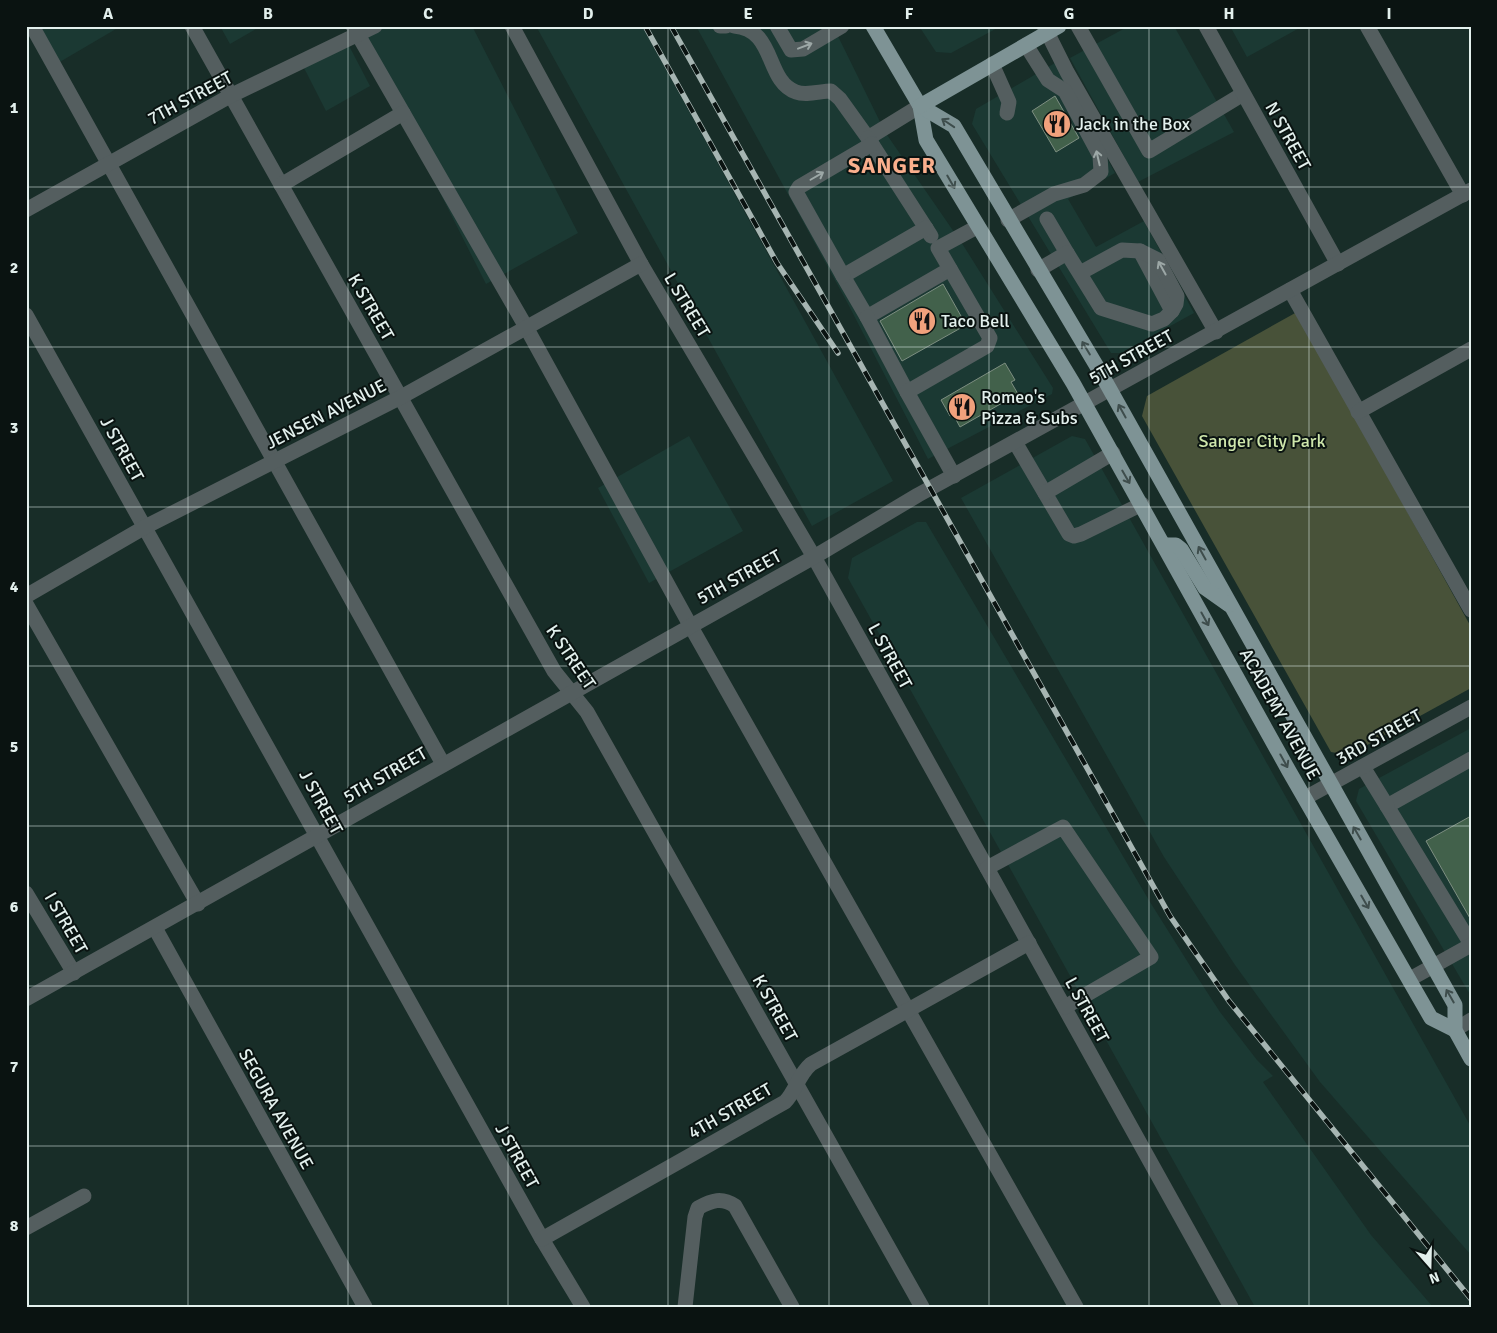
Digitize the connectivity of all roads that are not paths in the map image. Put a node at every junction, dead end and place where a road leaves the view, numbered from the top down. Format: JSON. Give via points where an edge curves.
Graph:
{"nodes":[{"id":1,"x":32,"y":26,"type":"edge"},
{"id":2,"x":192,"y":26,"type":"edge"},
{"id":3,"x":375,"y":26,"type":"edge"},
{"id":4,"x":512,"y":26,"type":"edge"},
{"id":5,"x":720,"y":26,"type":"edge"},
{"id":6,"x":726,"y":26,"type":"edge"},
{"id":7,"x":734,"y":26,"type":"edge"},
{"id":8,"x":777,"y":26,"type":"edge"},
{"id":9,"x":842,"y":26,"type":"edge"},
{"id":10,"x":873,"y":26,"type":"edge"},
{"id":11,"x":1078,"y":26,"type":"edge"},
{"id":12,"x":1206,"y":26,"type":"edge"},
{"id":13,"x":1367,"y":26,"type":"edge"},
{"id":14,"x":1050,"y":28,"type":"edge"},
{"id":15,"x":356,"y":31,"type":"edge"},
{"id":16,"x":1026,"y":45,"type":"junction"},
{"id":17,"x":992,"y":64,"type":"junction"},
{"id":18,"x":1243,"y":94,"type":"junction"},
{"id":19,"x":230,"y":96,"type":"junction"},
{"id":20,"x":920,"y":106,"type":"junction"},
{"id":21,"x":402,"y":113,"type":"junction"},
{"id":22,"x":1007,"y":113,"type":"dead end"},
{"id":23,"x":870,"y":141,"type":"junction"},
{"id":24,"x":109,"y":164,"type":"junction"},
{"id":25,"x":281,"y":185,"type":"junction"},
{"id":26,"x":1467,"y":192,"type":"edge"},
{"id":27,"x":26,"y":210,"type":"edge"},
{"id":28,"x":1047,"y":218,"type":"dead end"},
{"id":29,"x":1008,"y":220,"type":"junction"},
{"id":30,"x":977,"y":227,"type":"junction"},
{"id":31,"x":926,"y":228,"type":"junction"},
{"id":32,"x":938,"y":248,"type":"junction"},
{"id":33,"x":1067,"y":253,"type":"junction"},
{"id":34,"x":641,"y":264,"type":"junction"},
{"id":35,"x":1338,"y":264,"type":"junction"},
{"id":36,"x":950,"y":269,"type":"junction"},
{"id":37,"x":1038,"y":270,"type":"junction"},
{"id":38,"x":1080,"y":273,"type":"junction"},
{"id":39,"x":843,"y":276,"type":"junction"},
{"id":40,"x":1290,"y":290,"type":"junction"},
{"id":41,"x":26,"y":315,"type":"edge"},
{"id":42,"x":867,"y":317,"type":"junction"},
{"id":43,"x":526,"y":327,"type":"junction"},
{"id":44,"x":1216,"y":332,"type":"junction"},
{"id":45,"x":1471,"y":349,"type":"edge"},
{"id":46,"x":1111,"y":390,"type":"junction"},
{"id":47,"x":907,"y":392,"type":"junction"},
{"id":48,"x":401,"y":397,"type":"junction"},
{"id":49,"x":1085,"y":404,"type":"junction"},
{"id":50,"x":1358,"y":412,"type":"junction"},
{"id":51,"x":1015,"y":442,"type":"junction"},
{"id":52,"x":1112,"y":453,"type":"junction"},
{"id":53,"x":274,"y":461,"type":"junction"},
{"id":54,"x":954,"y":476,"type":"junction"},
{"id":55,"x":1045,"y":493,"type":"junction"},
{"id":56,"x":1142,"y":504,"type":"junction"},
{"id":57,"x":145,"y":527,"type":"junction"},
{"id":58,"x":1164,"y":544,"type":"junction"},
{"id":59,"x":814,"y":557,"type":"junction"},
{"id":60,"x":26,"y":596,"type":"edge"},
{"id":61,"x":26,"y":604,"type":"edge"},
{"id":62,"x":1232,"y":607,"type":"junction"},
{"id":63,"x":1471,"y":610,"type":"edge"},
{"id":64,"x":690,"y":625,"type":"junction"},
{"id":65,"x":571,"y":692,"type":"junction"},
{"id":66,"x":1471,"y":707,"type":"edge"},
{"id":67,"x":1471,"y":759,"type":"edge"},
{"id":68,"x":443,"y":764,"type":"junction"},
{"id":69,"x":1364,"y":767,"type":"junction"},
{"id":70,"x":1330,"y":785,"type":"junction"},
{"id":71,"x":1305,"y":798,"type":"junction"},
{"id":72,"x":1387,"y":806,"type":"junction"},
{"id":73,"x":318,"y":835,"type":"junction"},
{"id":74,"x":987,"y":868,"type":"junction"},
{"id":75,"x":26,"y":893,"type":"edge"},
{"id":76,"x":198,"y":904,"type":"junction"},
{"id":77,"x":155,"y":928,"type":"junction"},
{"id":78,"x":1029,"y":943,"type":"junction"},
{"id":79,"x":1471,"y":944,"type":"edge"},
{"id":80,"x":1433,"y":966,"type":"junction"},
{"id":81,"x":74,"y":973,"type":"junction"},
{"id":82,"x":1410,"y":979,"type":"junction"},
{"id":83,"x":26,"y":999,"type":"edge"},
{"id":84,"x":1064,"y":1007,"type":"junction"},
{"id":85,"x":907,"y":1010,"type":"junction"},
{"id":86,"x":1471,"y":1020,"type":"edge"},
{"id":87,"x":1455,"y":1030,"type":"junction"},
{"id":88,"x":1471,"y":1059,"type":"edge"},
{"id":89,"x":796,"y":1082,"type":"junction"},
{"id":90,"x":84,"y":1196,"type":"dead end"},
{"id":91,"x":26,"y":1228,"type":"edge"},
{"id":92,"x":542,"y":1239,"type":"junction"},
{"id":93,"x":365,"y":1307,"type":"edge"},
{"id":94,"x":583,"y":1307,"type":"edge"},
{"id":95,"x":685,"y":1307,"type":"edge"},
{"id":96,"x":792,"y":1307,"type":"edge"},
{"id":97,"x":922,"y":1307,"type":"edge"},
{"id":98,"x":1076,"y":1307,"type":"edge"},
{"id":99,"x":1231,"y":1307,"type":"edge"}],
"edges":[{"from":1,"to":24,"type":"street"},
{"from":2,"to":19,"type":"street","name":"K STREET"},
{"from":3,"to":15,"type":"street","name":"7TH STREET"},
{"from":4,"to":34,"type":"street","name":"L STREET"},
{"from":5,"to":6,"type":"street"},
{"from":7,"to":23,"type":"street","via":[[755,31],[788,88],[799,93],[831,91]]},
{"from":8,"to":9,"type":"street","one_way":true,"via":[[791,50],[803,49]]},
{"from":10,"to":20,"type":"main road"},
{"from":11,"to":18,"type":"street","via":[[1149,151]]},
{"from":12,"to":18,"type":"street","name":"N STREET"},
{"from":13,"to":26,"type":"street"},
{"from":14,"to":16,"type":"main road"},
{"from":14,"to":44,"type":"street","via":[[1067,72]]},
{"from":15,"to":19,"type":"street","name":"7TH STREET"},
{"from":15,"to":21,"type":"street"},
{"from":16,"to":17,"type":"main road"},
{"from":29,"to":16,"type":"street","one_way":true,"via":[[1054,194],[1084,185],[1101,172],[1100,156],[1065,92],[1048,80]]},
{"from":17,"to":20,"type":"main road"},
{"from":17,"to":22,"type":"street","via":[[1009,102]]},
{"from":18,"to":35,"type":"street","name":"N STREET"},
{"from":19,"to":24,"type":"street","name":"7TH STREET"},
{"from":19,"to":25,"type":"street","name":"K STREET"},
{"from":20,"to":23,"type":"street"},
{"from":29,"to":20,"type":"main road","name":"ACADEMY AVENUE","one_way":true,"via":[[954,126]]},
{"from":20,"to":30,"type":"main road","name":"ACADEMY AVENUE","one_way":true,"via":[[926,140]]},
{"from":21,"to":25,"type":"street"},
{"from":21,"to":43,"type":"street"},
{"from":23,"to":31,"type":"street"},
{"from":39,"to":23,"type":"street","one_way":true,"via":[[796,192],[799,186]]},
{"from":24,"to":27,"type":"street","name":"7TH STREET"},
{"from":24,"to":53,"type":"street"},
{"from":25,"to":48,"type":"street","name":"K STREET"},
{"from":26,"to":35,"type":"street","name":"5TH STREET"},
{"from":28,"to":33,"type":"street"},
{"from":29,"to":37,"type":"main road","name":"ACADEMY AVENUE"},
{"from":30,"to":32,"type":"street"},
{"from":30,"to":49,"type":"main road","name":"ACADEMY AVENUE"},
{"from":31,"to":32,"type":"street"},
{"from":31,"to":39,"type":"street"},
{"from":32,"to":36,"type":"street"},
{"from":33,"to":37,"type":"street"},
{"from":33,"to":38,"type":"street"},
{"from":34,"to":43,"type":"street","name":"JENSEN AVENUE"},
{"from":34,"to":59,"type":"street","name":"L STREET"},
{"from":35,"to":40,"type":"street","name":"5TH STREET"},
{"from":36,"to":42,"type":"street"},
{"from":36,"to":47,"type":"street","via":[[990,338],[987,346]]},
{"from":46,"to":37,"type":"main road","name":"ACADEMY AVENUE","one_way":true},
{"from":38,"to":38,"type":"street","one_way":true,"via":[[1101,308],[1152,324],[1172,311],[1140,251],[1122,250]]},
{"from":39,"to":42,"type":"street"},
{"from":40,"to":44,"type":"street","name":"5TH STREET"},
{"from":40,"to":50,"type":"street"},
{"from":41,"to":57,"type":"street","name":"J STREET"},
{"from":42,"to":47,"type":"street"},
{"from":43,"to":48,"type":"street","name":"JENSEN AVENUE"},
{"from":43,"to":64,"type":"street"},
{"from":44,"to":46,"type":"street","name":"5TH STREET"},
{"from":45,"to":50,"type":"street"},
{"from":46,"to":49,"type":"street","name":"5TH STREET"},
{"from":62,"to":46,"type":"main road","name":"ACADEMY AVENUE","one_way":true},
{"from":47,"to":54,"type":"street"},
{"from":48,"to":53,"type":"street","name":"JENSEN AVENUE"},
{"from":48,"to":65,"type":"street","name":"K STREET","via":[[554,671]]},
{"from":49,"to":51,"type":"street","name":"5TH STREET"},
{"from":49,"to":52,"type":"main road","name":"ACADEMY AVENUE"},
{"from":50,"to":63,"type":"street"},
{"from":51,"to":54,"type":"street","name":"5TH STREET"},
{"from":51,"to":55,"type":"street"},
{"from":52,"to":55,"type":"street"},
{"from":52,"to":56,"type":"main road","name":"ACADEMY AVENUE","one_way":true},
{"from":53,"to":57,"type":"street","name":"JENSEN AVENUE"},
{"from":53,"to":68,"type":"street"},
{"from":54,"to":59,"type":"street","name":"5TH STREET"},
{"from":55,"to":56,"type":"street","via":[[1069,534],[1074,536]]},
{"from":56,"to":58,"type":"main road","name":"ACADEMY AVENUE"},
{"from":57,"to":60,"type":"street","name":"JENSEN AVENUE"},
{"from":57,"to":73,"type":"street","name":"J STREET"},
{"from":58,"to":62,"type":"main road","via":[[1181,549],[1204,588]]},
{"from":58,"to":71,"type":"main road","name":"ACADEMY AVENUE","one_way":true},
{"from":59,"to":64,"type":"street","name":"5TH STREET"},
{"from":59,"to":74,"type":"street","name":"L STREET"},
{"from":61,"to":76,"type":"street"},
{"from":62,"to":70,"type":"main road","name":"ACADEMY AVENUE"},
{"from":64,"to":65,"type":"street","name":"5TH STREET"},
{"from":64,"to":85,"type":"street"},
{"from":65,"to":68,"type":"street","name":"5TH STREET"},
{"from":65,"to":89,"type":"street","name":"K STREET","via":[[586,712]]},
{"from":66,"to":69,"type":"street","name":"3RD STREET"},
{"from":67,"to":72,"type":"street"},
{"from":68,"to":73,"type":"street","name":"5TH STREET"},
{"from":69,"to":70,"type":"street","name":"3RD STREET"},
{"from":69,"to":72,"type":"street"},
{"from":70,"to":71,"type":"street","name":"3RD STREET"},
{"from":80,"to":70,"type":"main road","name":"ACADEMY AVENUE","one_way":true},
{"from":71,"to":82,"type":"main road","name":"ACADEMY AVENUE","one_way":true},
{"from":72,"to":79,"type":"street"},
{"from":73,"to":76,"type":"street","name":"5TH STREET"},
{"from":73,"to":92,"type":"street","name":"J STREET"},
{"from":74,"to":78,"type":"street","name":"L STREET"},
{"from":74,"to":84,"type":"street","via":[[1063,827],[1151,957]]},
{"from":75,"to":81,"type":"street","name":"I STREET"},
{"from":76,"to":77,"type":"street","name":"5TH STREET"},
{"from":77,"to":81,"type":"street","name":"5TH STREET"},
{"from":77,"to":93,"type":"street","name":"SEGURA AVENUE"},
{"from":78,"to":84,"type":"street","name":"L STREET"},
{"from":78,"to":85,"type":"street","name":"4TH STREET"},
{"from":79,"to":80,"type":"street"},
{"from":80,"to":82,"type":"street"},
{"from":87,"to":80,"type":"main road","name":"ACADEMY AVENUE","one_way":true,"via":[[1455,1005]]},
{"from":81,"to":83,"type":"street","name":"5TH STREET"},
{"from":82,"to":87,"type":"main road","name":"ACADEMY AVENUE","via":[[1431,1018]]},
{"from":84,"to":99,"type":"street","name":"L STREET"},
{"from":85,"to":89,"type":"street","name":"4TH STREET","via":[[811,1064]]},
{"from":85,"to":98,"type":"street"},
{"from":86,"to":87,"type":"street"},
{"from":87,"to":88,"type":"main road","name":"ACADEMY AVENUE"},
{"from":89,"to":92,"type":"street","name":"4TH STREET","via":[[791,1097],[785,1102]]},
{"from":89,"to":97,"type":"street","name":"K STREET"},
{"from":90,"to":91,"type":"street"},
{"from":92,"to":94,"type":"street","name":"J STREET"},
{"from":95,"to":96,"type":"street","via":[[698,1208],[711,1201],[726,1200],[735,1206]]}]}
